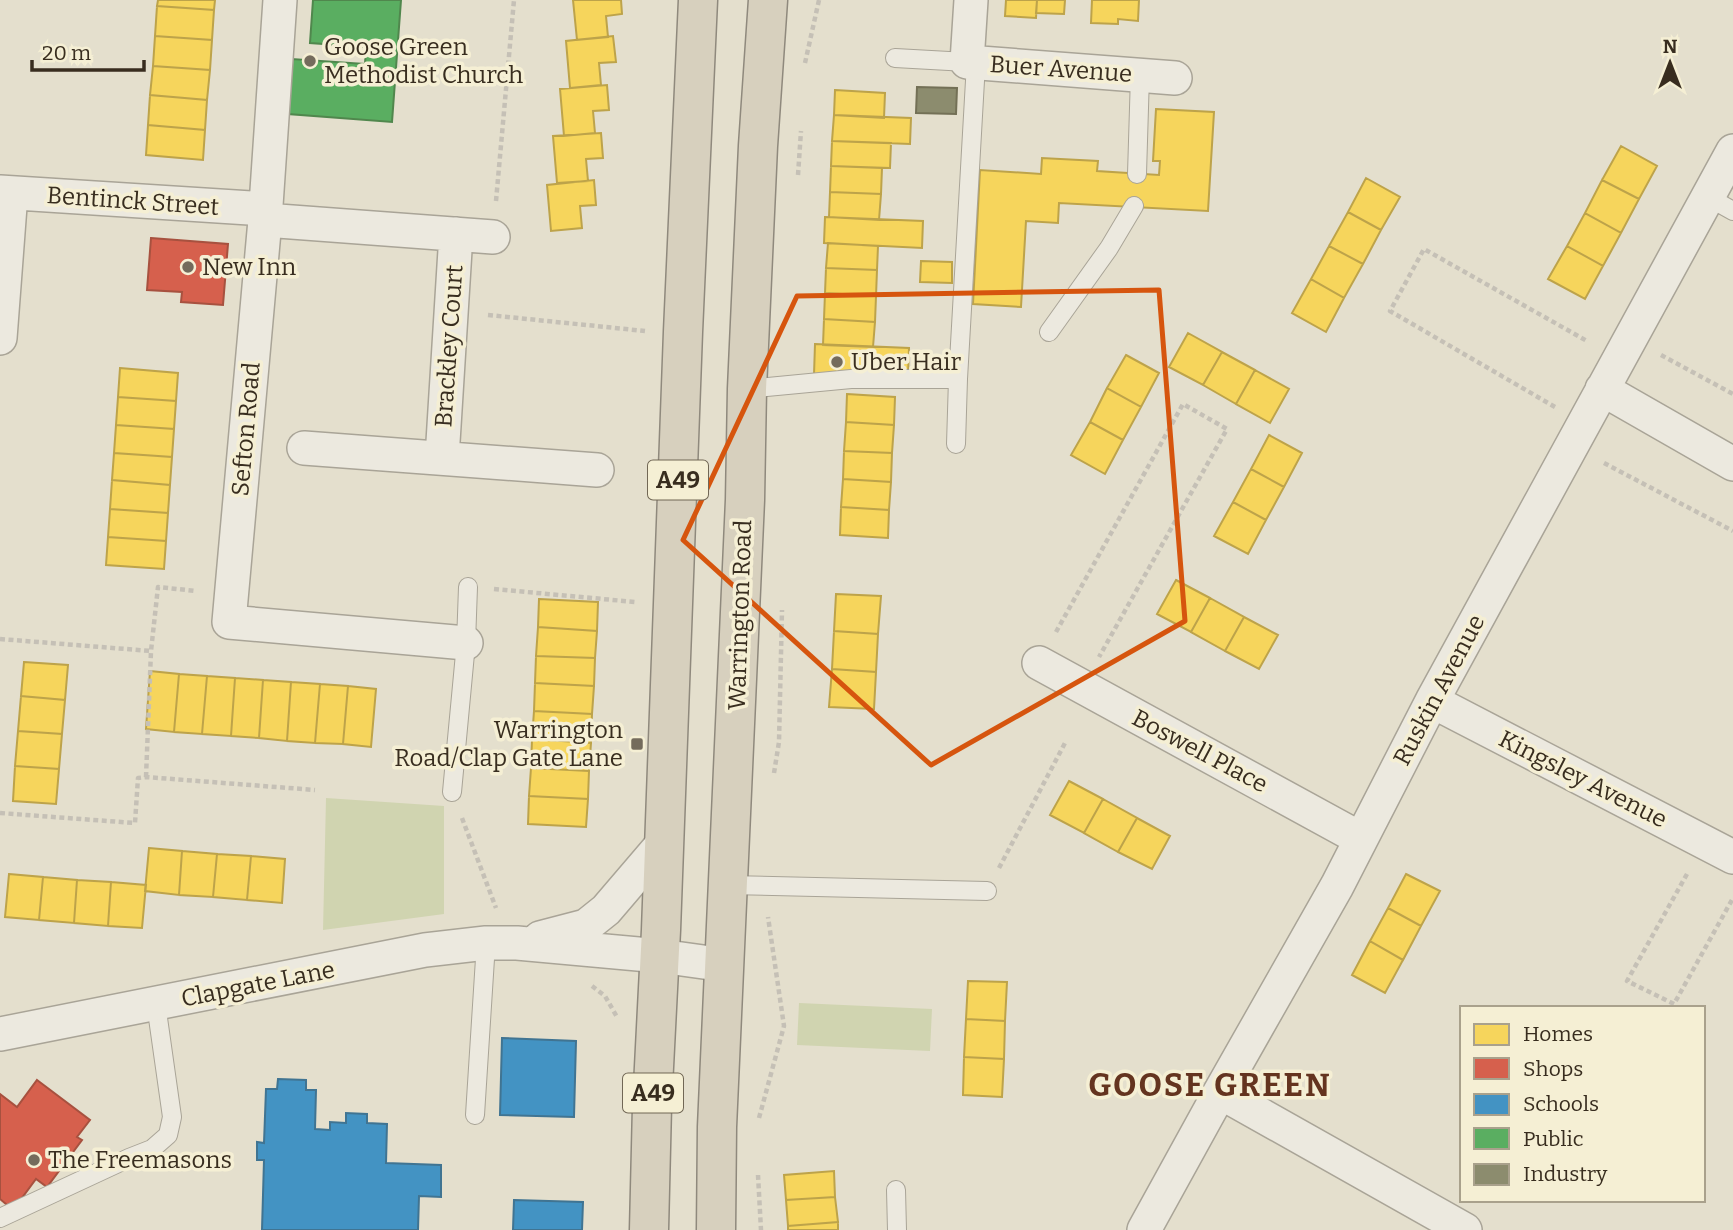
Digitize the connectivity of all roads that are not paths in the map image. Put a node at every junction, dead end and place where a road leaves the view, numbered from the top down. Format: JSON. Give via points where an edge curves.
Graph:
{"nodes":[{"id":1,"x":280,"y":0,"type":"edge"},
{"id":2,"x":698,"y":0,"type":"edge"},
{"id":3,"x":768,"y":0,"type":"edge"},
{"id":4,"x":971,"y":0,"type":"edge"},
{"id":5,"x":895,"y":58,"type":"dead end"},
{"id":6,"x":972,"y":62,"type":"junction"},
{"id":7,"x":1140,"y":75,"type":"junction"},
{"id":8,"x":1175,"y":78,"type":"dead end"},
{"id":9,"x":1733,"y":150,"type":"edge"},
{"id":10,"x":1137,"y":174,"type":"dead end"},
{"id":11,"x":5,"y":192,"type":"edge"},
{"id":12,"x":1721,"y":204,"type":"edge"},
{"id":13,"x":1134,"y":206,"type":"dead end"},
{"id":14,"x":265,"y":215,"type":"junction"},
{"id":15,"x":456,"y":234,"type":"junction"},
{"id":16,"x":493,"y":237,"type":"road end"},
{"id":17,"x":1049,"y":332,"type":"dead end"},
{"id":18,"x":0,"y":338,"type":"edge"},
{"id":19,"x":958,"y":379,"type":"junction"},
{"id":20,"x":747,"y":389,"type":"junction"},
{"id":21,"x":1602,"y":389,"type":"junction"},
{"id":22,"x":956,"y":444,"type":"dead end"},
{"id":23,"x":304,"y":448,"type":"dead end"},
{"id":24,"x":442,"y":458,"type":"junction"},
{"id":25,"x":1733,"y":464,"type":"edge"},
{"id":26,"x":597,"y":470,"type":"dead end"},
{"id":27,"x":468,"y":587,"type":"road end"},
{"id":28,"x":466,"y":643,"type":"junction"},
{"id":29,"x":1038,"y":663,"type":"road end"},
{"id":30,"x":1432,"y":701,"type":"junction"},
{"id":31,"x":452,"y":792,"type":"road end"},
{"id":32,"x":1361,"y":839,"type":"junction"},
{"id":33,"x":665,"y":841,"type":"junction"},
{"id":34,"x":1719,"y":849,"type":"edge"},
{"id":35,"x":727,"y":884,"type":"junction"},
{"id":36,"x":987,"y":891,"type":"road end"},
{"id":37,"x":499,"y":943,"type":"junction"},
{"id":38,"x":660,"y":956,"type":"junction"},
{"id":39,"x":725,"y":965,"type":"junction"},
{"id":40,"x":156,"y":1004,"type":"junction"},
{"id":41,"x":0,"y":1034,"type":"edge"},
{"id":42,"x":1220,"y":1092,"type":"junction"},
{"id":43,"x":475,"y":1115,"type":"dead end"},
{"id":44,"x":896,"y":1190,"type":"dead end"},
{"id":45,"x":0,"y":1218,"type":"edge"},
{"id":46,"x":649,"y":1230,"type":"edge"},
{"id":47,"x":716,"y":1230,"type":"edge"},
{"id":48,"x":897,"y":1230,"type":"edge"},
{"id":49,"x":1144,"y":1230,"type":"edge"},
{"id":50,"x":1465,"y":1230,"type":"edge"}],
"edges":[{"from":1,"to":14,"type":"street","name":"Sefton Road"},
{"from":2,"to":33,"type":"highway","number":"A49"},
{"from":3,"to":20,"type":"highway","name":"Warrington Road","number":"A49"},
{"from":4,"to":6,"type":"street","name":"Buer Avenue"},
{"from":5,"to":6,"type":"lane"},
{"from":6,"to":7,"type":"street","name":"Buer Avenue"},
{"from":6,"to":19,"type":"lane"},
{"from":7,"to":8,"type":"street","name":"Buer Avenue"},
{"from":7,"to":10,"type":"lane"},
{"from":9,"to":12,"type":"street","name":"Ruskin Avenue"},
{"from":11,"to":14,"type":"street","name":"Bentinck Street"},
{"from":11,"to":18,"type":"street"},
{"from":12,"to":21,"type":"street","name":"Ruskin Avenue"},
{"from":13,"to":17,"type":"lane"},
{"from":14,"to":15,"type":"street","name":"Bentinck Street"},
{"from":14,"to":28,"type":"street","name":"Sefton Road","via":[[229,622]]},
{"from":15,"to":16,"type":"street","name":"Bentinck Street"},
{"from":15,"to":24,"type":"street","name":"Brackley Court"},
{"from":19,"to":20,"type":"lane","via":[[851,379]]},
{"from":19,"to":22,"type":"lane"},
{"from":20,"to":35,"type":"highway","name":"Warrington Road","number":"A49"},
{"from":21,"to":25,"type":"street"},
{"from":21,"to":30,"type":"street","name":"Ruskin Avenue"},
{"from":23,"to":24,"type":"street","name":"Brackley Court"},
{"from":24,"to":26,"type":"street","name":"Brackley Court"},
{"from":27,"to":28,"type":"lane"},
{"from":28,"to":31,"type":"lane"},
{"from":29,"to":32,"type":"street","name":"Boswell Place"},
{"from":30,"to":32,"type":"street","name":"Ruskin Avenue"},
{"from":30,"to":34,"type":"street","name":"Kingsley Avenue"},
{"from":32,"to":42,"type":"street","name":"Ruskin Avenue"},
{"from":33,"to":37,"type":"street","name":"Clapgate Lane","via":[[586,926]]},
{"from":33,"to":38,"type":"highway","number":"A49"},
{"from":35,"to":36,"type":"lane"},
{"from":35,"to":39,"type":"highway","name":"Warrington Road","number":"A49"},
{"from":37,"to":38,"type":"street","name":"Clapgate Lane"},
{"from":37,"to":40,"type":"street","name":"Clapgate Lane","via":[[425,950]]},
{"from":37,"to":43,"type":"lane"},
{"from":38,"to":39,"type":"street","name":"Clapgate Lane"},
{"from":38,"to":46,"type":"highway","number":"A49"},
{"from":39,"to":47,"type":"highway","name":"Warrington Road","number":"A49"},
{"from":40,"to":41,"type":"street","name":"Clapgate Lane"},
{"from":40,"to":45,"type":"lane","via":[[172,1116],[167,1135],[152,1149]]},
{"from":42,"to":49,"type":"street","name":"Ruskin Avenue"},
{"from":42,"to":50,"type":"street"},
{"from":44,"to":48,"type":"lane"}]}
